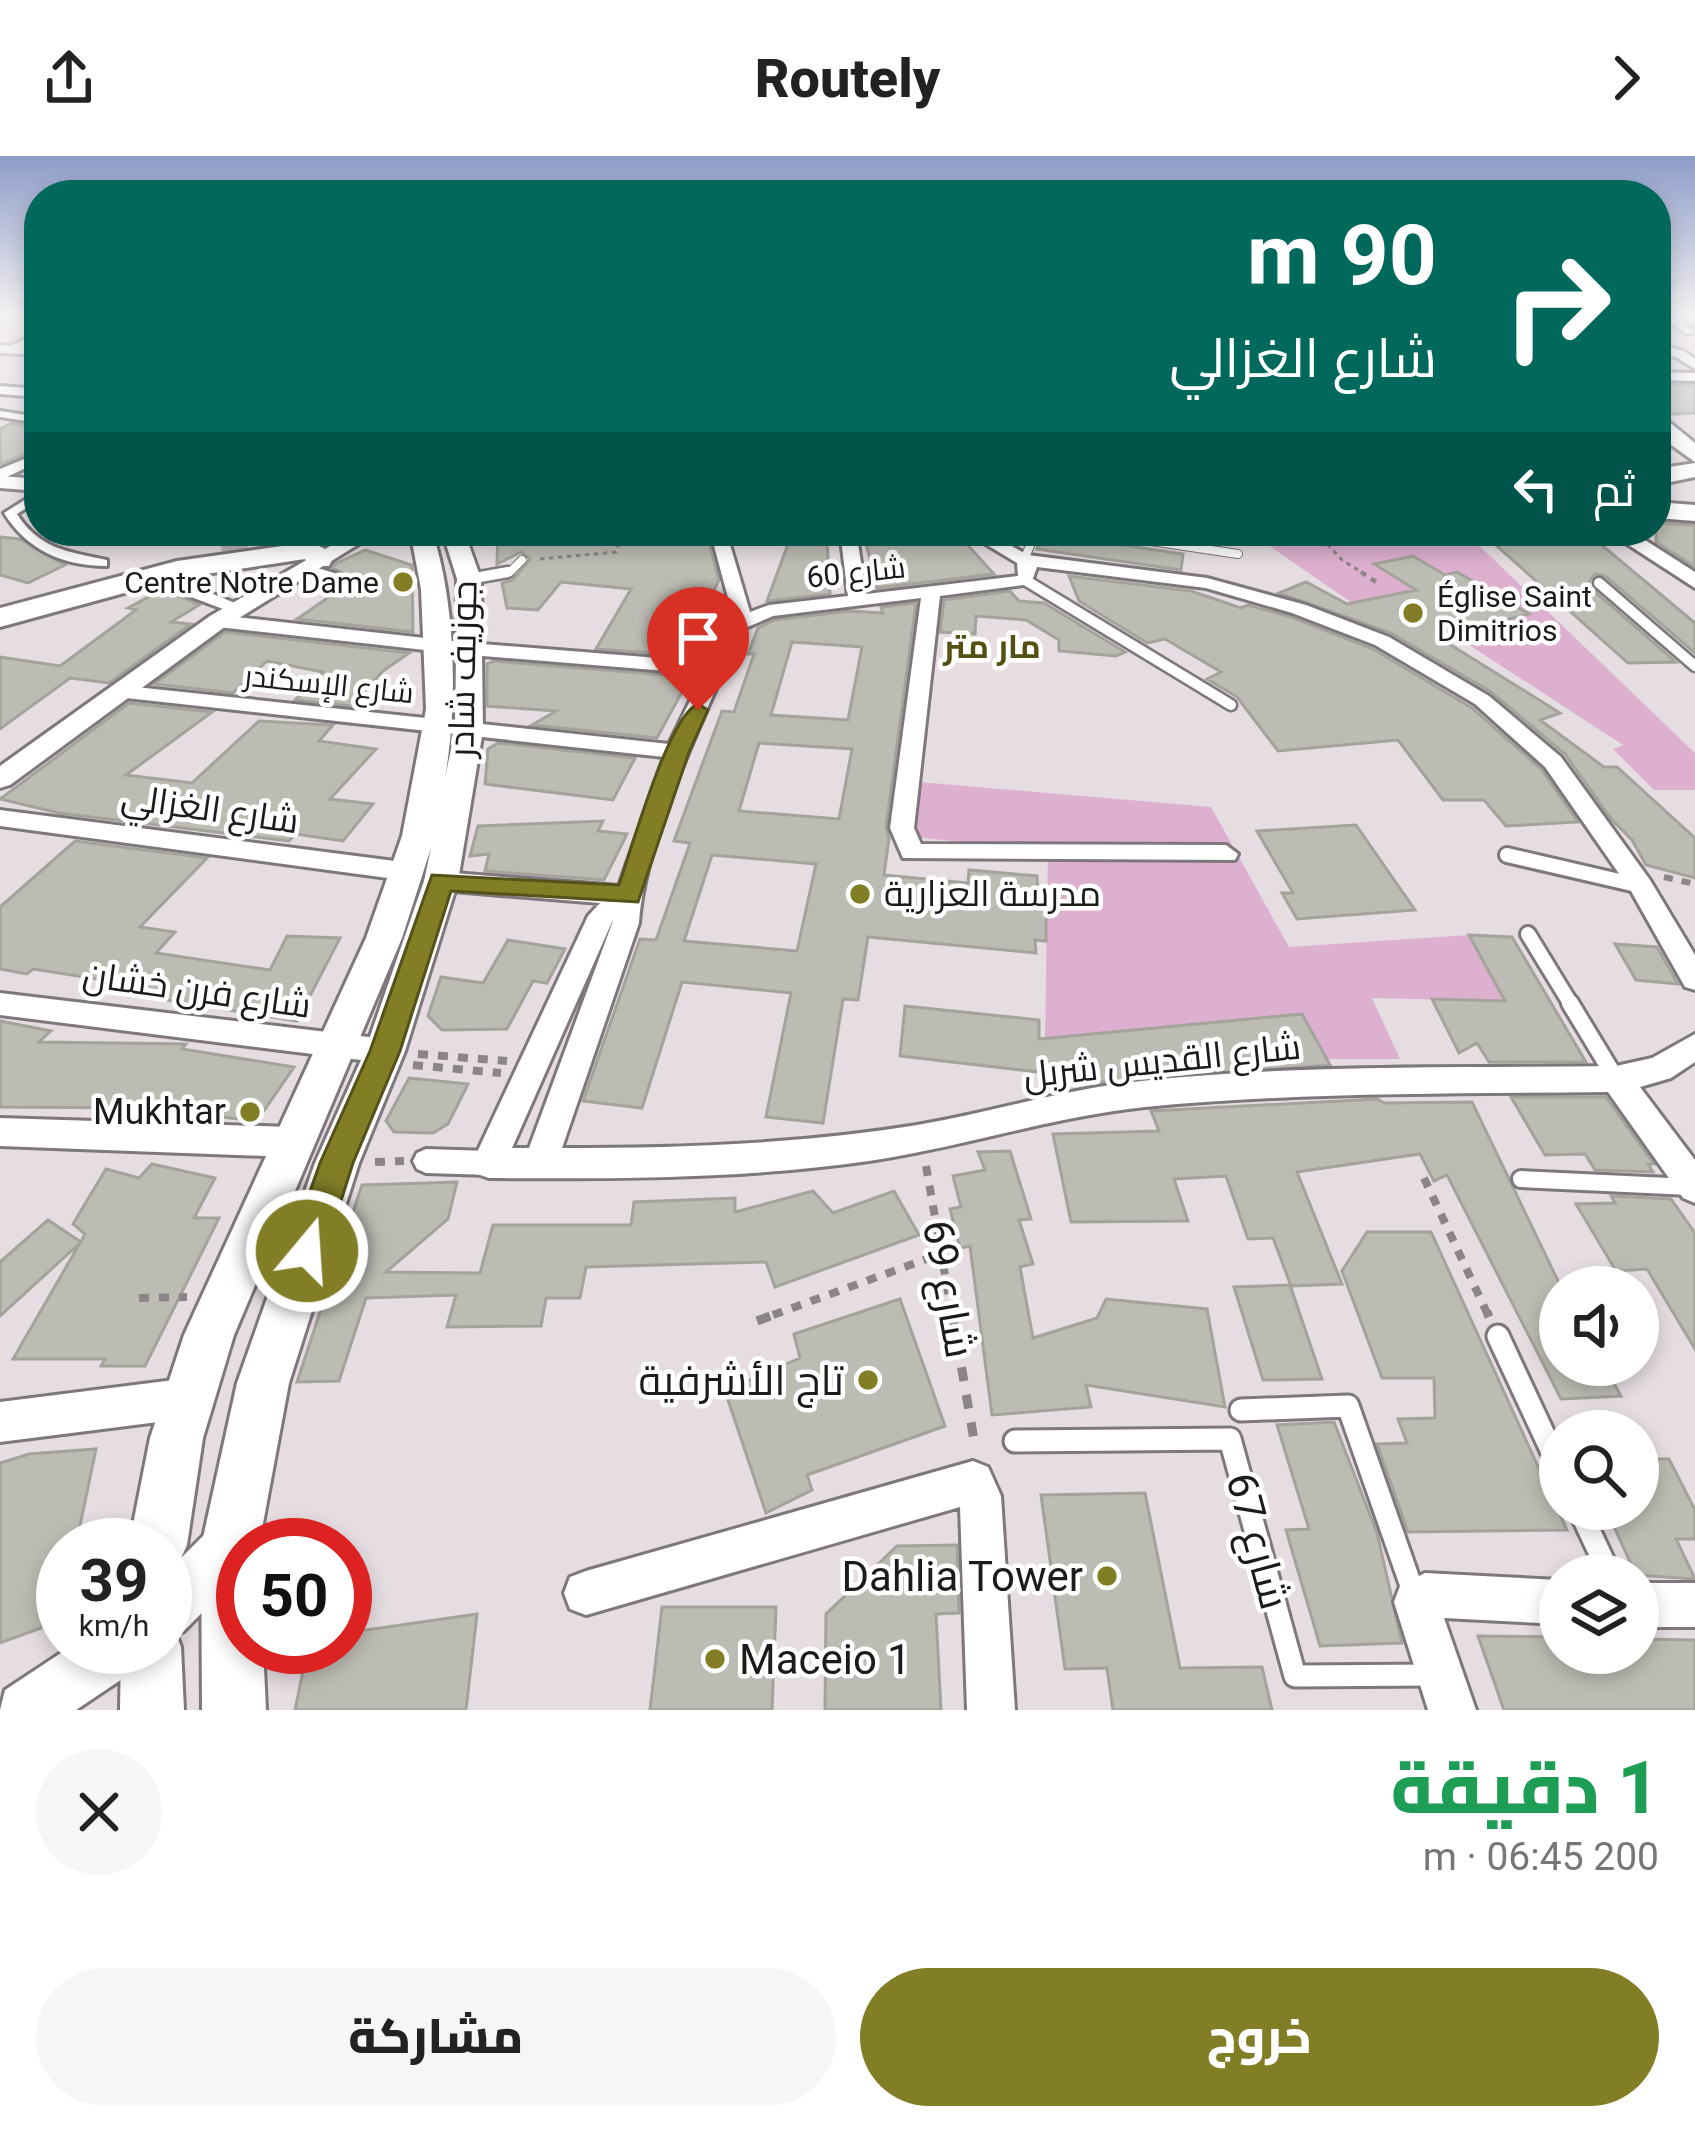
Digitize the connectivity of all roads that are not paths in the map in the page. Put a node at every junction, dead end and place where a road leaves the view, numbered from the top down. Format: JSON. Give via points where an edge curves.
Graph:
{"nodes":[{"id":1,"x":1671,"y":437,"type":"edge"},
{"id":2,"x":1694,"y":462,"type":"edge"},
{"id":3,"x":24,"y":504,"type":"edge"},
{"id":4,"x":24,"y":538,"type":"edge"},
{"id":5,"x":39,"y":546,"type":"edge"},
{"id":6,"x":225,"y":546,"type":"tunnel mouth"},
{"id":7,"x":350,"y":546,"type":"edge"},
{"id":8,"x":425,"y":546,"type":"edge"},
{"id":9,"x":722,"y":546,"type":"edge"},
{"id":10,"x":850,"y":546,"type":"edge"},
{"id":11,"x":992,"y":546,"type":"edge"},
{"id":12,"x":1032,"y":546,"type":"edge"},
{"id":13,"x":1184,"y":546,"type":"edge"},
{"id":14,"x":1640,"y":546,"type":"edge"},
{"id":15,"x":222,"y":548,"type":"junction"},
{"id":16,"x":464,"y":548,"type":"edge"},
{"id":17,"x":1238,"y":554,"type":"dead end"},
{"id":18,"x":522,"y":560,"type":"road end"},
{"id":19,"x":102,"y":563,"type":"junction"},
{"id":20,"x":320,"y":568,"type":"junction"},
{"id":21,"x":1025,"y":570,"type":"junction"},
{"id":22,"x":1695,"y":581,"type":"edge"},
{"id":23,"x":1599,"y":583,"type":"dead end"},
{"id":24,"x":173,"y":584,"type":"dead end"},
{"id":25,"x":931,"y":594,"type":"junction"},
{"id":26,"x":0,"y":599,"type":"edge"},
{"id":27,"x":858,"y":602,"type":"junction"},
{"id":28,"x":228,"y":614,"type":"junction"},
{"id":29,"x":0,"y":616,"type":"edge"},
{"id":30,"x":743,"y":619,"type":"junction"},
{"id":31,"x":453,"y":648,"type":"junction"},
{"id":32,"x":1695,"y":667,"type":"edge"},
{"id":33,"x":718,"y":669,"type":"junction"},
{"id":34,"x":117,"y":691,"type":"junction"},
{"id":35,"x":1231,"y":706,"type":"dead end"},
{"id":36,"x":454,"y":728,"type":"junction"},
{"id":37,"x":677,"y":752,"type":"junction"},
{"id":38,"x":0,"y":779,"type":"edge"},
{"id":39,"x":0,"y":818,"type":"edge"},
{"id":40,"x":1226,"y":854,"type":"dead end"},
{"id":41,"x":1507,"y":855,"type":"dead end"},
{"id":42,"x":425,"y":877,"type":"junction"},
{"id":43,"x":1640,"y":886,"type":"junction"},
{"id":44,"x":628,"y":896,"type":"junction"},
{"id":45,"x":1528,"y":934,"type":"dead end"},
{"id":46,"x":1695,"y":979,"type":"edge"},
{"id":47,"x":0,"y":1004,"type":"edge"},
{"id":48,"x":1695,"y":1046,"type":"edge"},
{"id":49,"x":339,"y":1048,"type":"junction"},
{"id":50,"x":382,"y":1057,"type":"junction"},
{"id":51,"x":1616,"y":1079,"type":"junction"},
{"id":52,"x":0,"y":1132,"type":"edge"},
{"id":53,"x":292,"y":1142,"type":"junction"},
{"id":54,"x":426,"y":1160,"type":"road end"},
{"id":55,"x":489,"y":1163,"type":"junction"},
{"id":56,"x":539,"y":1164,"type":"junction"},
{"id":57,"x":1521,"y":1179,"type":"dead end"},
{"id":58,"x":1695,"y":1187,"type":"edge"},
{"id":59,"x":1498,"y":1336,"type":"road end"},
{"id":60,"x":190,"y":1398,"type":"junction"},
{"id":61,"x":1241,"y":1410,"type":"dead end"},
{"id":62,"x":0,"y":1422,"type":"edge"},
{"id":63,"x":1539,"y":1423,"type":"edge"},
{"id":64,"x":1015,"y":1441,"type":"dead end"},
{"id":65,"x":164,"y":1518,"type":"edge"},
{"id":66,"x":245,"y":1518,"type":"edge"},
{"id":67,"x":216,"y":1562,"type":"edge"},
{"id":68,"x":192,"y":1585,"type":"edge"},
{"id":69,"x":586,"y":1593,"type":"dead end"},
{"id":70,"x":1539,"y":1601,"type":"edge"},
{"id":71,"x":1416,"y":1602,"type":"junction"},
{"id":72,"x":1659,"y":1605,"type":"edge"},
{"id":73,"x":1695,"y":1605,"type":"edge"},
{"id":74,"x":79,"y":1674,"type":"edge"},
{"id":75,"x":151,"y":1674,"type":"edge"},
{"id":76,"x":236,"y":1674,"type":"edge"},
{"id":77,"x":1446,"y":1693,"type":"edge"},
{"id":78,"x":25,"y":1710,"type":"edge"},
{"id":79,"x":152,"y":1710,"type":"edge"},
{"id":80,"x":234,"y":1710,"type":"edge"},
{"id":81,"x":992,"y":1710,"type":"edge"}],
"edges":[{"from":1,"to":2,"type":"highway"},
{"from":3,"to":4,"type":"street","via":[[10,513]]},
{"from":5,"to":19,"type":"street"},
{"from":6,"to":15,"type":"highway"},
{"from":7,"to":20,"type":"street"},
{"from":8,"to":31,"type":"main road","name":"جوزيف شادر"},
{"from":9,"to":30,"type":"street"},
{"from":10,"to":27,"type":"street"},
{"from":11,"to":21,"type":"street"},
{"from":12,"to":21,"type":"lane"},
{"from":13,"to":17,"type":"lane"},
{"from":14,"to":22,"type":"street"},
{"from":15,"to":19,"type":"highway"},
{"from":15,"to":20,"type":"highway","via":[[320,553]]},
{"from":15,"to":26,"type":"highway"},
{"from":15,"to":29,"type":"highway"},
{"from":16,"to":18,"type":"lane","via":[[510,572]]},
{"from":16,"to":31,"type":"main road","name":"جوزيف شادر"},
{"from":19,"to":26,"type":"highway"},
{"from":20,"to":28,"type":"street"},
{"from":21,"to":25,"type":"street","name":"شارع 60"},
{"from":21,"to":35,"type":"lane"},
{"from":21,"to":43,"type":"street","via":[[1208,583],[1382,641],[1521,730],[1553,762]]},
{"from":23,"to":32,"type":"lane"},
{"from":24,"to":28,"type":"street"},
{"from":25,"to":27,"type":"street","name":"شارع 60"},
{"from":25,"to":40,"type":"street","via":[[902,828],[912,852]]},
{"from":27,"to":30,"type":"street","name":"شارع 60"},
{"from":28,"to":31,"type":"street"},
{"from":28,"to":34,"type":"street"},
{"from":30,"to":33,"type":"street"},
{"from":31,"to":33,"type":"street"},
{"from":31,"to":36,"type":"main road","name":"جوزيف شادر"},
{"from":33,"to":37,"type":"street"},
{"from":34,"to":36,"type":"street","name":"شارع الإسكندر"},
{"from":34,"to":38,"type":"street"},
{"from":36,"to":37,"type":"street","name":"شارع الإسكندر"},
{"from":36,"to":42,"type":"main road","name":"جوزيف شادر"},
{"from":37,"to":44,"type":"street"},
{"from":39,"to":42,"type":"street","name":"شارع الغزالي"},
{"from":41,"to":43,"type":"lane"},
{"from":42,"to":44,"type":"street","name":"شارع الغزالي"},
{"from":42,"to":49,"type":"main road","name":"جوزيف شادر"},
{"from":42,"to":50,"type":"main road","name":"جوزيف شادر"},
{"from":43,"to":46,"type":"street"},
{"from":44,"to":55,"type":"street","via":[[601,916]]},
{"from":44,"to":56,"type":"street","via":[[626,923]]},
{"from":45,"to":51,"type":"lane"},
{"from":47,"to":49,"type":"street","name":"شارع فرن خشان"},
{"from":48,"to":51,"type":"street","name":"شارع القديس شربل","via":[[1660,1069]]},
{"from":49,"to":50,"type":"street","name":"شارع فرن خشان"},
{"from":49,"to":53,"type":"main road","name":"جوزيف شادر"},
{"from":50,"to":66,"type":"main road","name":"جوزيف شادر","via":[[262,1383]]},
{"from":51,"to":56,"type":"street","name":"شارع القديس شربل","via":[[1166,1094],[1075,1102],[921,1139],[730,1160]]},
{"from":51,"to":58,"type":"street"},
{"from":52,"to":53,"type":"street"},
{"from":53,"to":60,"type":"main road","name":"جوزيف شادر"},
{"from":54,"to":55,"type":"street"},
{"from":55,"to":56,"type":"street","name":"شارع القديس شربل"},
{"from":57,"to":58,"type":"lane"},
{"from":59,"to":63,"type":"lane"},
{"from":60,"to":62,"type":"street"},
{"from":60,"to":65,"type":"main road","name":"جوزيف شادر"},
{"from":61,"to":71,"type":"lane","via":[[1348,1406]]},
{"from":64,"to":77,"type":"lane","name":"شارع 67","via":[[1230,1439],[1295,1676]]},
{"from":67,"to":68,"type":"street"},
{"from":69,"to":81,"type":"street","via":[[974,1461]]},
{"from":70,"to":71,"type":"street","via":[[1425,1595]]},
{"from":71,"to":77,"type":"street"},
{"from":72,"to":73,"type":"street"},
{"from":74,"to":78,"type":"street"},
{"from":75,"to":79,"type":"main road"},
{"from":76,"to":80,"type":"main road","name":"جوزيف شادر"}]}
